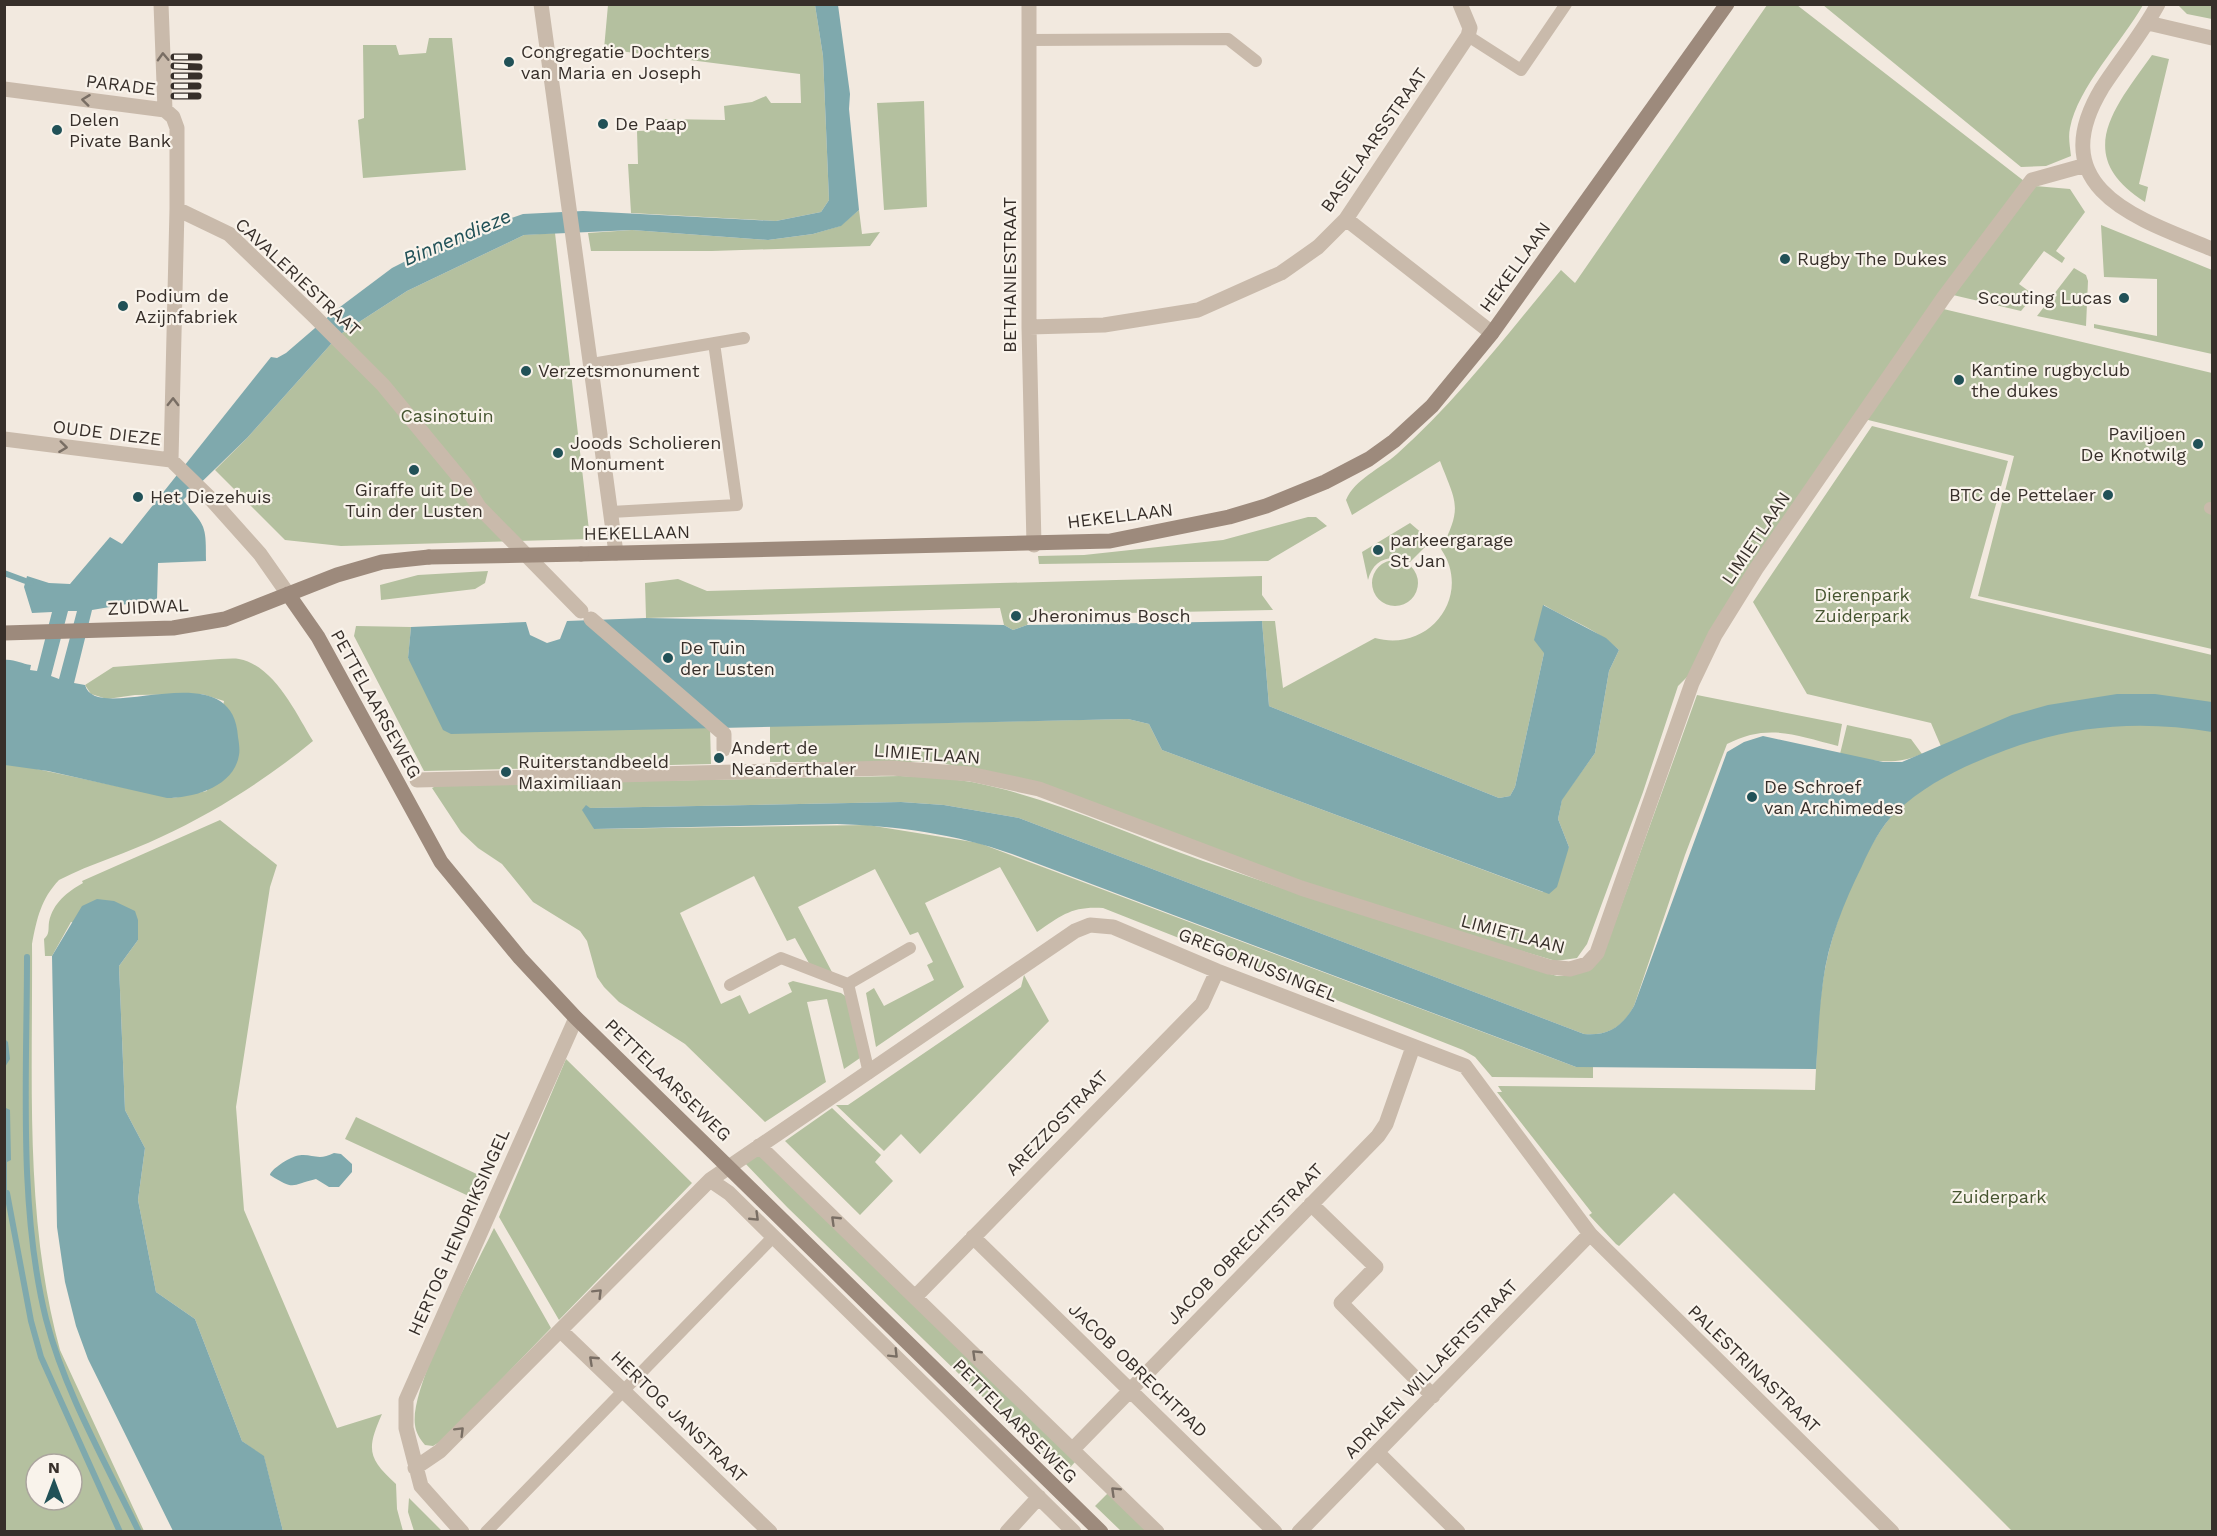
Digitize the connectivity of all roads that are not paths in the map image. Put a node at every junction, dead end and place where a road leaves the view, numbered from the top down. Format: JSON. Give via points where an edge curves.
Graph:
{"nodes":[{"id":1,"x":162,"y":4,"type":"edge"},
{"id":2,"x":541,"y":4,"type":"edge"},
{"id":3,"x":1029,"y":4,"type":"edge"},
{"id":4,"x":1460,"y":4,"type":"edge"},
{"id":5,"x":1566,"y":4,"type":"edge"},
{"id":6,"x":1727,"y":4,"type":"edge"},
{"id":7,"x":2158,"y":4,"type":"edge"},
{"id":8,"x":2148,"y":23,"type":"junction"},
{"id":9,"x":1468,"y":36,"type":"junction"},
{"id":10,"x":2212,"y":38,"type":"edge"},
{"id":11,"x":1029,"y":40,"type":"junction"},
{"id":12,"x":1256,"y":61,"type":"dead end"},
{"id":13,"x":4,"y":89,"type":"edge"},
{"id":14,"x":165,"y":110,"type":"junction"},
{"id":15,"x":2086,"y":165,"type":"junction"},
{"id":16,"x":177,"y":209,"type":"junction"},
{"id":17,"x":1346,"y":219,"type":"junction"},
{"id":18,"x":2212,"y":249,"type":"edge"},
{"id":19,"x":1029,"y":327,"type":"junction"},
{"id":20,"x":1492,"y":333,"type":"junction"},
{"id":21,"x":744,"y":338,"type":"dead end"},
{"id":22,"x":714,"y":343,"type":"junction"},
{"id":23,"x":592,"y":364,"type":"junction"},
{"id":24,"x":4,"y":439,"type":"edge"},
{"id":25,"x":176,"y":465,"type":"junction"},
{"id":26,"x":611,"y":512,"type":"junction"},
{"id":27,"x":1034,"y":545,"type":"junction"},
{"id":28,"x":616,"y":553,"type":"junction"},
{"id":29,"x":288,"y":594,"type":"junction"},
{"id":30,"x":4,"y":633,"type":"edge"},
{"id":31,"x":724,"y":741,"type":"dead end"},
{"id":32,"x":417,"y":780,"type":"dead end"},
{"id":33,"x":910,"y":948,"type":"dead end"},
{"id":34,"x":1217,"y":971,"type":"junction"},
{"id":35,"x":848,"y":984,"type":"junction"},
{"id":36,"x":730,"y":985,"type":"dead end"},
{"id":37,"x":576,"y":1018,"type":"junction"},
{"id":38,"x":1413,"y":1047,"type":"junction"},
{"id":39,"x":869,"y":1073,"type":"junction"},
{"id":40,"x":759,"y":1146,"type":"junction"},
{"id":41,"x":729,"y":1167,"type":"junction"},
{"id":42,"x":710,"y":1180,"type":"junction"},
{"id":43,"x":1311,"y":1204,"type":"junction"},
{"id":44,"x":1590,"y":1234,"type":"junction"},
{"id":45,"x":774,"y":1236,"type":"junction"},
{"id":46,"x":974,"y":1237,"type":"junction"},
{"id":47,"x":916,"y":1296,"type":"junction"},
{"id":48,"x":561,"y":1331,"type":"junction"},
{"id":49,"x":624,"y":1390,"type":"junction"},
{"id":50,"x":1130,"y":1390,"type":"junction"},
{"id":51,"x":1433,"y":1396,"type":"junction"},
{"id":52,"x":1073,"y":1449,"type":"junction"},
{"id":53,"x":1377,"y":1452,"type":"junction"},
{"id":54,"x":415,"y":1468,"type":"junction"},
{"id":55,"x":1039,"y":1497,"type":"junction"},
{"id":56,"x":462,"y":1532,"type":"edge"},
{"id":57,"x":486,"y":1532,"type":"edge"},
{"id":58,"x":770,"y":1532,"type":"edge"},
{"id":59,"x":1007,"y":1532,"type":"edge"},
{"id":60,"x":1074,"y":1532,"type":"edge"},
{"id":61,"x":1101,"y":1532,"type":"edge"},
{"id":62,"x":1157,"y":1532,"type":"edge"},
{"id":63,"x":1275,"y":1532,"type":"edge"},
{"id":64,"x":1299,"y":1532,"type":"edge"},
{"id":65,"x":1458,"y":1532,"type":"edge"},
{"id":66,"x":1892,"y":1532,"type":"edge"}],
"edges":[{"from":14,"to":1,"type":"street","name":"PARADE","one_way":true},
{"from":2,"to":23,"type":"street","via":[[573,254]]},
{"from":3,"to":11,"type":"street","name":"BETHANIESTRAAT"},
{"from":4,"to":9,"type":"street","via":[[1470,28]]},
{"from":5,"to":9,"type":"lane","via":[[1521,70]]},
{"from":6,"to":20,"type":"main road","name":"HEKELLAAN"},
{"from":7,"to":8,"type":"street"},
{"from":8,"to":10,"type":"street"},
{"from":8,"to":15,"type":"street","via":[[2092,107],[2083,141]]},
{"from":9,"to":17,"type":"street","name":"BASELAARSSTRAAT"},
{"from":11,"to":12,"type":"lane","via":[[1228,39]]},
{"from":11,"to":19,"type":"street","name":"BETHANIESTRAAT"},
{"from":14,"to":13,"type":"street","name":"PARADE","one_way":true},
{"from":14,"to":16,"type":"street","via":[[177,128]]},
{"from":15,"to":18,"type":"street","via":[[2094,184],[2115,205]]},
{"from":15,"to":32,"type":"street","name":"LIMIETLAAN","via":[[2032,180],[1944,297],[1756,568],[1715,635],[1692,683],[1597,953],[1587,964],[1570,969],[1549,967],[1489,950],[1301,888],[1039,789],[970,774],[891,768]]},
{"from":25,"to":16,"type":"street","one_way":true},
{"from":16,"to":31,"type":"street","name":"CAVALERIESTRAAT","via":[[229,234],[314,316],[383,385],[464,483],[479,507],[586,615]]},
{"from":17,"to":19,"type":"street","name":"BASELAARSSTRAAT","via":[[1318,247],[1281,273],[1198,310],[1104,325]]},
{"from":17,"to":20,"type":"street"},
{"from":19,"to":27,"type":"street","name":"BETHANIESTRAAT"},
{"from":20,"to":27,"type":"main road","name":"HEKELLAAN","via":[[1412,426],[1369,459],[1325,482],[1266,506],[1152,534],[1110,541]]},
{"from":21,"to":22,"type":"lane"},
{"from":22,"to":23,"type":"lane"},
{"from":22,"to":26,"type":"lane","via":[[737,505]]},
{"from":23,"to":26,"type":"street"},
{"from":24,"to":25,"type":"street","name":"OUDE DIEZE","one_way":true},
{"from":25,"to":29,"type":"street","via":[[260,554]]},
{"from":26,"to":28,"type":"street"},
{"from":27,"to":28,"type":"main road","name":"HEKELLAAN"},
{"from":28,"to":29,"type":"main road","name":"HEKELLAAN","bridge":true,"via":[[429,557],[382,562]]},
{"from":29,"to":30,"type":"main road","name":"ZUIDWAL","via":[[225,619],[173,628]]},
{"from":29,"to":37,"type":"main road","name":"PETTELAARSEWEG","via":[[318,637],[441,862],[520,958]]},
{"from":33,"to":35,"type":"lane"},
{"from":34,"to":38,"type":"street","name":"GREGORIUSSINGEL"},
{"from":34,"to":39,"type":"street","name":"GREGORIUSSINGEL","via":[[1113,927],[1090,925],[1075,931]]},
{"from":34,"to":46,"type":"street","name":"AREZZOSTRAAT","via":[[1202,1004]]},
{"from":35,"to":36,"type":"lane","via":[[781,958]]},
{"from":35,"to":39,"type":"lane"},
{"from":37,"to":41,"type":"main road","name":"PETTELAARSEWEG"},
{"from":37,"to":54,"type":"street","name":"HERTOG HENDRIKSINGEL","via":[[406,1400],[406,1428]]},
{"from":38,"to":43,"type":"street","name":"JACOB OBRECHTSTRAAT","via":[[1386,1124]]},
{"from":38,"to":44,"type":"street","name":"GREGORIUSSINGEL","via":[[1465,1066]]},
{"from":39,"to":40,"type":"street","name":"GREGORIUSSINGEL"},
{"from":40,"to":41,"type":"street","name":"GREGORIUSSINGEL"},
{"from":47,"to":40,"type":"street","name":"PETTELAARSEWEG","one_way":true},
{"from":41,"to":42,"type":"street"},
{"from":41,"to":61,"type":"main road","name":"PETTELAARSEWEG"},
{"from":42,"to":45,"type":"street","name":"PETTELAARSEWEG","one_way":true},
{"from":48,"to":42,"type":"street","one_way":true},
{"from":43,"to":50,"type":"street","name":"JACOB OBRECHTSTRAAT"},
{"from":43,"to":51,"type":"street","via":[[1376,1267],[1341,1303]]},
{"from":44,"to":51,"type":"street","name":"ADRIAEN WILLAERTSTRAAT"},
{"from":44,"to":66,"type":"street","name":"PALESTRINASTRAAT"},
{"from":45,"to":49,"type":"lane"},
{"from":45,"to":55,"type":"street","name":"PETTELAARSEWEG","one_way":true},
{"from":46,"to":47,"type":"street","name":"AREZZOSTRAAT"},
{"from":46,"to":50,"type":"street","name":"JACOB OBRECHTPAD"},
{"from":52,"to":47,"type":"street","name":"PETTELAARSEWEG","one_way":true},
{"from":49,"to":48,"type":"street","name":"HERTOG JANSTRAAT","one_way":true},
{"from":54,"to":48,"type":"street","one_way":true,"via":[[440,1451]]},
{"from":49,"to":57,"type":"lane"},
{"from":49,"to":58,"type":"street","name":"HERTOG JANSTRAAT"},
{"from":50,"to":52,"type":"street","name":"JACOB OBRECHTSTRAAT"},
{"from":50,"to":63,"type":"street","name":"JACOB OBRECHTPAD"},
{"from":51,"to":53,"type":"street","name":"ADRIAEN WILLAERTSTRAAT"},
{"from":62,"to":52,"type":"street","name":"PETTELAARSEWEG","one_way":true},
{"from":53,"to":64,"type":"street","name":"ADRIAEN WILLAERTSTRAAT"},
{"from":53,"to":65,"type":"street"},
{"from":54,"to":56,"type":"street","name":"HERTOG HENDRIKSINGEL","via":[[421,1486]]},
{"from":55,"to":59,"type":"street"},
{"from":55,"to":60,"type":"street","name":"PETTELAARSEWEG"}]}
